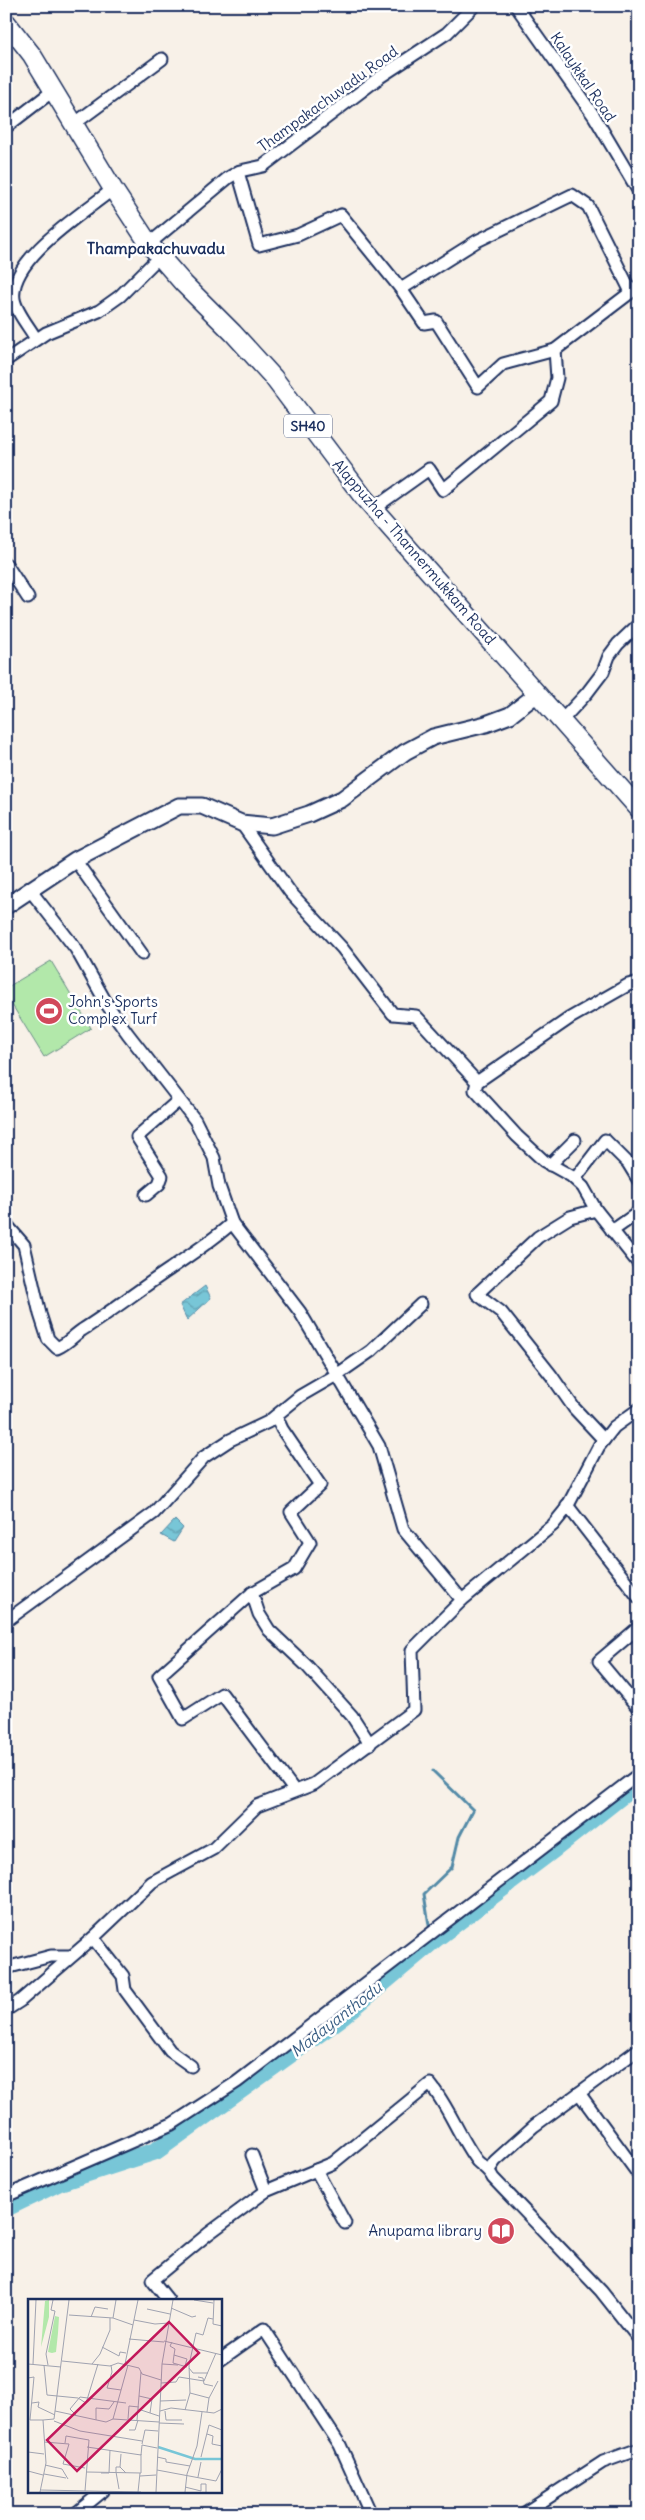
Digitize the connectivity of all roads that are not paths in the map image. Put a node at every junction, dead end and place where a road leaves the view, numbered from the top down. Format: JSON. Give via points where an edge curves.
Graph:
{"nodes":[{"id":1,"x":474,"y":6,"type":"edge"},
{"id":2,"x":516,"y":6,"type":"edge"},
{"id":3,"x":6,"y":22,"type":"edge"},
{"id":4,"x":162,"y":59,"type":"dead end"},
{"id":5,"x":54,"y":90,"type":"junction"},
{"id":6,"x":74,"y":124,"type":"junction"},
{"id":7,"x":6,"y":127,"type":"edge"},
{"id":8,"x":238,"y":172,"type":"junction"},
{"id":9,"x":113,"y":189,"type":"junction"},
{"id":10,"x":639,"y":192,"type":"edge"},
{"id":11,"x":154,"y":250,"type":"junction"},
{"id":12,"x":401,"y":288,"type":"junction"},
{"id":13,"x":635,"y":289,"type":"edge"},
{"id":14,"x":36,"y":339,"type":"junction"},
{"id":15,"x":555,"y":350,"type":"junction"},
{"id":16,"x":6,"y":360,"type":"edge"},
{"id":17,"x":373,"y":509,"type":"junction"},
{"id":18,"x":6,"y":564,"type":"edge"},
{"id":19,"x":28,"y":598,"type":"dead end"},
{"id":20,"x":639,"y":624,"type":"edge"},
{"id":21,"x":537,"y":694,"type":"junction"},
{"id":22,"x":561,"y":721,"type":"junction"},
{"id":23,"x":639,"y":809,"type":"edge"},
{"id":24,"x":241,"y":822,"type":"junction"},
{"id":25,"x":75,"y":860,"type":"junction"},
{"id":26,"x":30,"y":890,"type":"junction"},
{"id":27,"x":6,"y":906,"type":"edge"},
{"id":28,"x":142,"y":954,"type":"dead end"},
{"id":29,"x":639,"y":982,"type":"edge"},
{"id":30,"x":476,"y":1082,"type":"junction"},
{"id":31,"x":179,"y":1100,"type":"junction"},
{"id":32,"x":575,"y":1140,"type":"dead end"},
{"id":33,"x":550,"y":1165,"type":"junction"},
{"id":34,"x":574,"y":1179,"type":"junction"},
{"id":35,"x":639,"y":1181,"type":"edge"},
{"id":36,"x":146,"y":1195,"type":"dead end"},
{"id":37,"x":596,"y":1210,"type":"junction"},
{"id":38,"x":639,"y":1212,"type":"edge"},
{"id":39,"x":232,"y":1223,"type":"junction"},
{"id":40,"x":6,"y":1224,"type":"edge"},
{"id":41,"x":612,"y":1231,"type":"junction"},
{"id":42,"x":639,"y":1264,"type":"edge"},
{"id":43,"x":422,"y":1304,"type":"dead end"},
{"id":44,"x":338,"y":1374,"type":"junction"},
{"id":45,"x":639,"y":1409,"type":"edge"},
{"id":46,"x":276,"y":1416,"type":"junction"},
{"id":47,"x":604,"y":1440,"type":"junction"},
{"id":48,"x":567,"y":1505,"type":"junction"},
{"id":49,"x":252,"y":1593,"type":"junction"},
{"id":50,"x":639,"y":1598,"type":"edge"},
{"id":51,"x":462,"y":1600,"type":"junction"},
{"id":52,"x":6,"y":1621,"type":"edge"},
{"id":53,"x":639,"y":1627,"type":"edge"},
{"id":54,"x":639,"y":1709,"type":"edge"},
{"id":55,"x":370,"y":1744,"type":"junction"},
{"id":56,"x":639,"y":1774,"type":"edge"},
{"id":57,"x":294,"y":1790,"type":"junction"},
{"id":58,"x":92,"y":1938,"type":"junction"},
{"id":59,"x":69,"y":1956,"type":"junction"},
{"id":60,"x":6,"y":1968,"type":"edge"},
{"id":61,"x":6,"y":2010,"type":"edge"},
{"id":62,"x":639,"y":2049,"type":"edge"},
{"id":63,"x":191,"y":2066,"type":"dead end"},
{"id":64,"x":579,"y":2093,"type":"junction"},
{"id":65,"x":252,"y":2155,"type":"dead end"},
{"id":66,"x":316,"y":2170,"type":"junction"},
{"id":67,"x":489,"y":2170,"type":"junction"},
{"id":68,"x":639,"y":2175,"type":"edge"},
{"id":69,"x":266,"y":2192,"type":"junction"},
{"id":70,"x":6,"y":2196,"type":"edge"},
{"id":71,"x":345,"y":2223,"type":"dead end"},
{"id":72,"x":167,"y":2299,"type":"edge"},
{"id":73,"x":639,"y":2339,"type":"edge"},
{"id":74,"x":221,"y":2359,"type":"edge"},
{"id":75,"x":639,"y":2449,"type":"edge"},
{"id":76,"x":102,"y":2492,"type":"edge"},
{"id":77,"x":75,"y":2514,"type":"edge"},
{"id":78,"x":371,"y":2514,"type":"edge"},
{"id":79,"x":522,"y":2514,"type":"edge"}],
"edges":[{"from":1,"to":8,"type":"street","name":"Thampakachuvadu Road","via":[[448,33],[380,77],[263,166]]},
{"from":2,"to":10,"type":"street","name":"Kalaykkal Road","via":[[594,116]]},
{"from":3,"to":5,"type":"main road","name":"Alappuzha - Thannermukkam Road","number":"SH40"},
{"from":4,"to":6,"type":"street"},
{"from":5,"to":6,"type":"main road","name":"Alappuzha - Thannermukkam Road","number":"SH40"},
{"from":5,"to":7,"type":"street"},
{"from":6,"to":9,"type":"main road","name":"Alappuzha - Thannermukkam Road","number":"SH40"},
{"from":8,"to":11,"type":"street","name":"Thampakachuvadu Road","via":[[213,189],[166,232]]},
{"from":8,"to":12,"type":"street","via":[[259,245],[298,236],[341,215]]},
{"from":9,"to":11,"type":"main road","name":"Alappuzha - Thannermukkam Road","number":"SH40"},
{"from":9,"to":14,"type":"street","via":[[36,250],[21,268],[13,290],[15,302]]},
{"from":11,"to":14,"type":"street","name":"Thampakachuvadu Road","via":[[120,296],[99,311]]},
{"from":11,"to":17,"type":"main road","name":"Alappuzha - Thannermukkam Road","number":"SH40","via":[[273,377]]},
{"from":12,"to":13,"type":"street","via":[[477,241],[572,195],[588,206]]},
{"from":12,"to":15,"type":"street","via":[[424,323],[436,321],[478,387],[503,364]]},
{"from":13,"to":15,"type":"street"},
{"from":14,"to":16,"type":"street","name":"Thampakachuvadu Road"},
{"from":15,"to":17,"type":"street","via":[[557,378],[551,401],[443,490],[429,469]]},
{"from":17,"to":21,"type":"main road","name":"Alappuzha - Thannermukkam Road","number":"SH40"},
{"from":18,"to":19,"type":"street"},
{"from":20,"to":22,"type":"street","via":[[618,644],[587,693]]},
{"from":21,"to":22,"type":"main road","name":"Alappuzha - Thannermukkam Road","number":"SH40"},
{"from":21,"to":24,"type":"street","via":[[510,715],[433,737],[405,752],[342,799],[309,814],[272,826]]},
{"from":22,"to":23,"type":"main road","name":"Alappuzha - Thannermukkam Road","number":"SH40"},
{"from":24,"to":25,"type":"street","via":[[202,806],[179,806]]},
{"from":24,"to":30,"type":"street","via":[[290,892],[342,948],[393,1014],[416,1016]]},
{"from":25,"to":26,"type":"street"},
{"from":25,"to":28,"type":"street"},
{"from":26,"to":27,"type":"street"},
{"from":26,"to":31,"type":"street","via":[[76,949],[108,1006]]},
{"from":29,"to":30,"type":"street","via":[[570,1018]]},
{"from":30,"to":33,"type":"street","via":[[475,1090],[517,1136]]},
{"from":31,"to":36,"type":"street","via":[[137,1137],[162,1176],[159,1184]]},
{"from":31,"to":39,"type":"street","via":[[195,1120],[214,1158],[219,1186]]},
{"from":32,"to":33,"type":"street"},
{"from":33,"to":34,"type":"street"},
{"from":34,"to":35,"type":"street","via":[[605,1140],[628,1163]]},
{"from":34,"to":37,"type":"street","via":[[583,1187]]},
{"from":37,"to":41,"type":"street"},
{"from":37,"to":47,"type":"street","via":[[570,1217],[538,1237],[477,1294],[501,1312],[574,1408]]},
{"from":38,"to":41,"type":"street"},
{"from":39,"to":40,"type":"street","via":[[119,1307],[57,1348],[48,1339],[24,1246]]},
{"from":39,"to":44,"type":"street","via":[[300,1312]]},
{"from":41,"to":42,"type":"street"},
{"from":43,"to":44,"type":"street","via":[[372,1351]]},
{"from":44,"to":46,"type":"street","via":[[300,1396]]},
{"from":44,"to":51,"type":"street","via":[[379,1446],[404,1529]]},
{"from":45,"to":47,"type":"street","via":[[614,1427]]},
{"from":46,"to":49,"type":"street","via":[[320,1485],[291,1512],[310,1542],[294,1569]]},
{"from":46,"to":52,"type":"street","via":[[204,1457],[154,1513]]},
{"from":47,"to":48,"type":"street"},
{"from":48,"to":50,"type":"street"},
{"from":48,"to":51,"type":"street","via":[[553,1526]]},
{"from":49,"to":55,"type":"street","via":[[269,1630],[352,1716]]},
{"from":49,"to":57,"type":"street","via":[[159,1676],[183,1719],[222,1694]]},
{"from":51,"to":55,"type":"street","via":[[412,1650],[414,1710]]},
{"from":53,"to":54,"type":"street","via":[[599,1661]]},
{"from":55,"to":57,"type":"street","via":[[314,1784]]},
{"from":56,"to":70,"type":"street","via":[[237,2082],[172,2124]]},
{"from":57,"to":58,"type":"street","via":[[257,1806],[213,1848],[152,1882]]},
{"from":58,"to":59,"type":"street"},
{"from":58,"to":63,"type":"street","via":[[123,1976],[125,1990],[170,2051]]},
{"from":59,"to":60,"type":"street","via":[[51,1956]]},
{"from":59,"to":61,"type":"street"},
{"from":62,"to":64,"type":"street"},
{"from":64,"to":67,"type":"street","via":[[534,2126]]},
{"from":64,"to":68,"type":"street"},
{"from":65,"to":69,"type":"street"},
{"from":66,"to":67,"type":"street","via":[[333,2163],[430,2084],[443,2100],[478,2162]]},
{"from":66,"to":69,"type":"street"},
{"from":66,"to":71,"type":"street"},
{"from":67,"to":73,"type":"street","via":[[601,2291]]},
{"from":69,"to":72,"type":"street","via":[[152,2280]]},
{"from":74,"to":78,"type":"street","via":[[264,2329],[340,2445]]},
{"from":75,"to":79,"type":"street","via":[[603,2462]]},
{"from":76,"to":77,"type":"street"}]}
